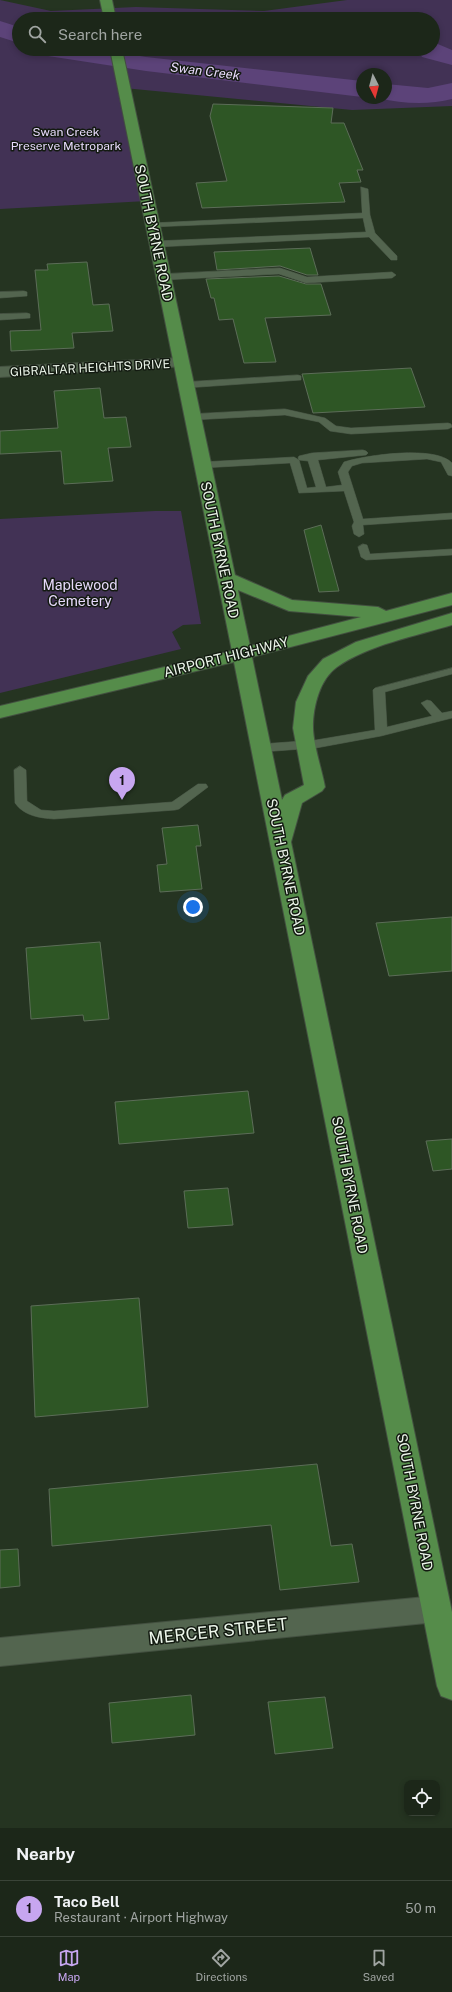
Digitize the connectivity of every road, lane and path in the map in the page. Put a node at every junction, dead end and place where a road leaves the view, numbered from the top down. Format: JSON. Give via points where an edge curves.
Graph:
{"nodes":[{"id":1,"x":106,"y":0,"type":"edge"},
{"id":2,"x":109,"y":12,"type":"edge"},
{"id":3,"x":117,"y":56,"type":"edge"},
{"id":4,"x":364,"y":189,"type":"dead end"},
{"id":5,"x":366,"y":215,"type":"junction"},
{"id":6,"x":152,"y":226,"type":"junction"},
{"id":7,"x":371,"y":234,"type":"junction"},
{"id":8,"x":156,"y":244,"type":"junction"},
{"id":9,"x":394,"y":258,"type":"dead end"},
{"id":10,"x":392,"y":275,"type":"dead end"},
{"id":11,"x":163,"y":277,"type":"junction"},
{"id":12,"x":24,"y":294,"type":"dead end"},
{"id":13,"x":0,"y":295,"type":"edge"},
{"id":14,"x":27,"y":316,"type":"dead end"},
{"id":15,"x":0,"y":317,"type":"edge"},
{"id":16,"x":180,"y":363,"type":"junction"},
{"id":17,"x":0,"y":372,"type":"edge"},
{"id":18,"x":298,"y":378,"type":"dead end"},
{"id":19,"x":185,"y":384,"type":"junction"},
{"id":20,"x":192,"y":417,"type":"junction"},
{"id":21,"x":448,"y":426,"type":"dead end"},
{"id":22,"x":452,"y":455,"type":"edge"},
{"id":23,"x":312,"y":456,"type":"junction"},
{"id":24,"x":294,"y":460,"type":"junction"},
{"id":25,"x":202,"y":465,"type":"junction"},
{"id":26,"x":452,"y":474,"type":"edge"},
{"id":27,"x":348,"y":488,"type":"junction"},
{"id":28,"x":322,"y":490,"type":"junction"},
{"id":29,"x":424,"y":518,"type":"junction"},
{"id":30,"x":451,"y":519,"type":"edge"},
{"id":31,"x":399,"y":520,"type":"junction"},
{"id":32,"x":375,"y":521,"type":"junction"},
{"id":33,"x":359,"y":522,"type":"junction"},
{"id":34,"x":428,"y":530,"type":"dead end"},
{"id":35,"x":403,"y":531,"type":"dead end"},
{"id":36,"x":378,"y":533,"type":"dead end"},
{"id":37,"x":359,"y":534,"type":"dead end"},
{"id":38,"x":432,"y":542,"type":"dead end"},
{"id":39,"x":363,"y":547,"type":"dead end"},
{"id":40,"x":452,"y":552,"type":"edge"},
{"id":41,"x":436,"y":553,"type":"junction"},
{"id":42,"x":226,"y":578,"type":"junction"},
{"id":43,"x":452,"y":599,"type":"edge"},
{"id":44,"x":395,"y":614,"type":"junction"},
{"id":45,"x":452,"y":620,"type":"edge"},
{"id":46,"x":242,"y":654,"type":"junction"},
{"id":47,"x":452,"y":671,"type":"edge"},
{"id":48,"x":427,"y":703,"type":"dead end"},
{"id":49,"x":0,"y":712,"type":"edge"},
{"id":50,"x":452,"y":714,"type":"edge"},
{"id":51,"x":439,"y":717,"type":"junction"},
{"id":52,"x":380,"y":732,"type":"junction"},
{"id":53,"x":307,"y":744,"type":"junction"},
{"id":54,"x":261,"y":748,"type":"junction"},
{"id":55,"x":20,"y":770,"type":"dead end"},
{"id":56,"x":202,"y":788,"type":"dead end"},
{"id":57,"x":281,"y":843,"type":"junction"},
{"id":58,"x":436,"y":1609,"type":"junction"},
{"id":59,"x":0,"y":1652,"type":"edge"},
{"id":60,"x":452,"y":1686,"type":"edge"}],
"edges":[{"from":1,"to":2,"type":"main road"},
{"from":3,"to":6,"type":"main road","name":"SOUTH BYRNE ROAD"},
{"from":4,"to":5,"type":"lane"},
{"from":5,"to":6,"type":"lane"},
{"from":5,"to":7,"type":"lane"},
{"from":6,"to":8,"type":"main road","name":"SOUTH BYRNE ROAD"},
{"from":7,"to":8,"type":"lane"},
{"from":7,"to":9,"type":"lane"},
{"from":8,"to":11,"type":"main road","name":"SOUTH BYRNE ROAD"},
{"from":10,"to":11,"type":"lane","via":[[306,280],[280,271]]},
{"from":11,"to":16,"type":"main road","name":"SOUTH BYRNE ROAD"},
{"from":12,"to":13,"type":"lane"},
{"from":14,"to":15,"type":"lane"},
{"from":16,"to":17,"type":"street","name":"GIBRALTAR HEIGHTS DRIVE"},
{"from":16,"to":19,"type":"main road","name":"SOUTH BYRNE ROAD"},
{"from":18,"to":19,"type":"lane"},
{"from":19,"to":20,"type":"main road","name":"SOUTH BYRNE ROAD"},
{"from":20,"to":21,"type":"lane","via":[[285,412],[322,420],[333,428],[351,431]]},
{"from":20,"to":25,"type":"main road","name":"SOUTH BYRNE ROAD"},
{"from":22,"to":23,"type":"lane","via":[[428,450]]},
{"from":23,"to":24,"type":"lane"},
{"from":23,"to":28,"type":"lane"},
{"from":24,"to":25,"type":"lane"},
{"from":24,"to":28,"type":"lane","via":[[303,491]]},
{"from":25,"to":42,"type":"main road","name":"SOUTH BYRNE ROAD"},
{"from":26,"to":27,"type":"lane","via":[[448,464],[436,457],[353,461],[343,472]]},
{"from":27,"to":28,"type":"lane"},
{"from":27,"to":33,"type":"lane"},
{"from":29,"to":30,"type":"lane"},
{"from":29,"to":31,"type":"lane"},
{"from":29,"to":34,"type":"lane"},
{"from":31,"to":32,"type":"lane"},
{"from":31,"to":35,"type":"lane"},
{"from":32,"to":33,"type":"lane"},
{"from":32,"to":36,"type":"lane"},
{"from":33,"to":37,"type":"lane"},
{"from":38,"to":41,"type":"lane"},
{"from":39,"to":41,"type":"lane","via":[[366,557],[383,551],[409,549]]},
{"from":40,"to":41,"type":"lane"},
{"from":42,"to":44,"type":"main road","via":[[289,605]]},
{"from":42,"to":46,"type":"main road","name":"SOUTH BYRNE ROAD"},
{"from":43,"to":44,"type":"main road","name":"AIRPORT HIGHWAY"},
{"from":44,"to":46,"type":"main road","name":"AIRPORT HIGHWAY"},
{"from":45,"to":53,"type":"main road","via":[[363,646],[330,663],[315,680],[306,702],[303,728]]},
{"from":46,"to":49,"type":"main road","name":"AIRPORT HIGHWAY"},
{"from":46,"to":54,"type":"main road","name":"SOUTH BYRNE ROAD"},
{"from":47,"to":52,"type":"lane","via":[[437,680],[379,690]]},
{"from":48,"to":51,"type":"lane"},
{"from":50,"to":51,"type":"lane"},
{"from":51,"to":52,"type":"lane"},
{"from":52,"to":53,"type":"lane"},
{"from":53,"to":54,"type":"lane"},
{"from":53,"to":57,"type":"main road","via":[[315,787],[292,800]]},
{"from":54,"to":57,"type":"main road","name":"SOUTH BYRNE ROAD"},
{"from":55,"to":56,"type":"lane","via":[[21,803],[38,814],[175,806]]},
{"from":57,"to":58,"type":"main road","name":"SOUTH BYRNE ROAD"},
{"from":58,"to":59,"type":"street","name":"MERCER STREET"},
{"from":58,"to":60,"type":"main road","name":"SOUTH BYRNE ROAD"}]}
